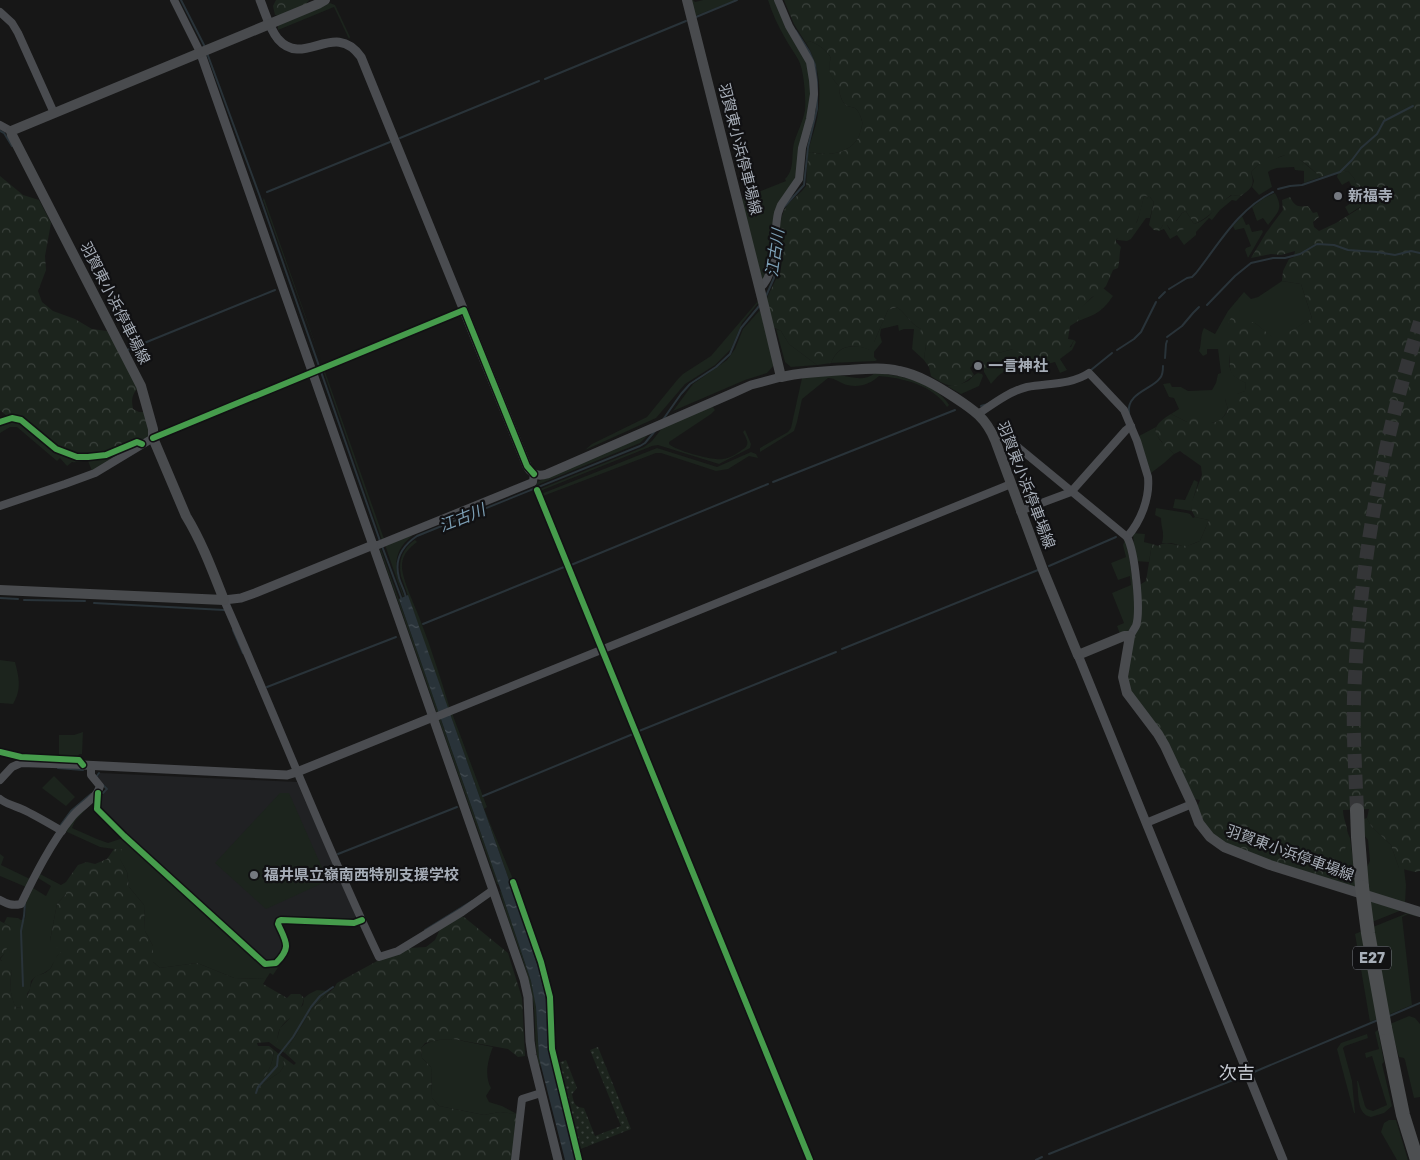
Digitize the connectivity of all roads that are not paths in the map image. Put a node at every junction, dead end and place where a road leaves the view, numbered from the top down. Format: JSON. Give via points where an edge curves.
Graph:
{"nodes":[{"id":1,"x":174,"y":0,"type":"edge"},
{"id":2,"x":260,"y":0,"type":"edge"},
{"id":3,"x":325,"y":0,"type":"edge"},
{"id":4,"x":687,"y":0,"type":"edge"},
{"id":5,"x":778,"y":0,"type":"edge"},
{"id":6,"x":0,"y":12,"type":"edge"},
{"id":7,"x":271,"y":25,"type":"junction"},
{"id":8,"x":205,"y":52,"type":"junction"},
{"id":9,"x":54,"y":113,"type":"junction"},
{"id":10,"x":0,"y":126,"type":"edge"},
{"id":11,"x":12,"y":131,"type":"junction"},
{"id":12,"x":762,"y":298,"type":"junction"},
{"id":13,"x":780,"y":377,"type":"junction"},
{"id":14,"x":978,"y":414,"type":"junction"},
{"id":15,"x":1131,"y":426,"type":"junction"},
{"id":16,"x":153,"y":438,"type":"junction"},
{"id":17,"x":995,"y":440,"type":"junction"},
{"id":18,"x":534,"y":474,"type":"junction"},
{"id":19,"x":1011,"y":484,"type":"junction"},
{"id":20,"x":1071,"y":492,"type":"junction"},
{"id":21,"x":0,"y":506,"type":"edge"},
{"id":22,"x":1020,"y":511,"type":"junction"},
{"id":23,"x":1127,"y":537,"type":"junction"},
{"id":24,"x":378,"y":544,"type":"junction"},
{"id":25,"x":0,"y":590,"type":"edge"},
{"id":26,"x":224,"y":600,"type":"junction"},
{"id":27,"x":1130,"y":636,"type":"junction"},
{"id":28,"x":1078,"y":655,"type":"junction"},
{"id":29,"x":436,"y":716,"type":"junction"},
{"id":30,"x":87,"y":766,"type":"junction"},
{"id":31,"x":297,"y":772,"type":"junction"},
{"id":32,"x":0,"y":780,"type":"edge"},
{"id":33,"x":1,"y":802,"type":"edge"},
{"id":34,"x":1192,"y":804,"type":"junction"},
{"id":35,"x":1357,"y":810,"type":"tunnel mouth"},
{"id":36,"x":1146,"y":824,"type":"junction"},
{"id":37,"x":62,"y":831,"type":"junction"},
{"id":38,"x":494,"y":890,"type":"junction"},
{"id":39,"x":0,"y":900,"type":"edge"},
{"id":40,"x":1420,"y":912,"type":"edge"},
{"id":41,"x":1385,"y":1028,"type":"junction"},
{"id":42,"x":541,"y":1093,"type":"junction"},
{"id":43,"x":1420,"y":1148,"type":"edge"},
{"id":44,"x":515,"y":1160,"type":"edge"},
{"id":45,"x":558,"y":1160,"type":"edge"},
{"id":46,"x":1283,"y":1160,"type":"edge"},
{"id":47,"x":1417,"y":1160,"type":"edge"}],
"edges":[{"from":1,"to":8,"type":"street"},
{"from":2,"to":7,"type":"street"},
{"from":3,"to":7,"type":"main road"},
{"from":4,"to":12,"type":"main road","name":"羽賀東小浜停車場線"},
{"from":5,"to":12,"type":"street","via":[[810,62],[814,94],[799,179],[778,213],[770,273]]},
{"from":6,"to":9,"type":"street","via":[[18,33]]},
{"from":7,"to":8,"type":"main road"},
{"from":7,"to":18,"type":"street","via":[[278,38],[292,48],[305,49],[342,42],[361,57],[527,466]]},
{"from":8,"to":9,"type":"main road"},
{"from":8,"to":24,"type":"street"},
{"from":9,"to":11,"type":"main road"},
{"from":10,"to":11,"type":"street"},
{"from":11,"to":16,"type":"main road","name":"羽賀東小浜停車場線","via":[[141,386]]},
{"from":12,"to":13,"type":"main road","name":"羽賀東小浜停車場線"},
{"from":13,"to":14,"type":"main road","name":"羽賀東小浜停車場線","via":[[840,370],[897,370],[929,382]]},
{"from":13,"to":18,"type":"street","via":[[751,386],[547,474]]},
{"from":14,"to":15,"type":"street","via":[[1026,388],[1076,379],[1089,373],[1120,404]]},
{"from":14,"to":17,"type":"main road","name":"羽賀東小浜停車場線"},
{"from":15,"to":20,"type":"street"},
{"from":15,"to":23,"type":"street","via":[[1148,483],[1143,510]]},
{"from":16,"to":21,"type":"street","via":[[95,473]]},
{"from":16,"to":26,"type":"main road","name":"羽賀東小浜停車場線"},
{"from":17,"to":19,"type":"main road","name":"羽賀東小浜停車場線"},
{"from":17,"to":20,"type":"street","via":[[1004,438],[1019,448]]},
{"from":18,"to":24,"type":"street","via":[[533,482]]},
{"from":19,"to":22,"type":"main road","name":"羽賀東小浜停車場線"},
{"from":19,"to":29,"type":"street"},
{"from":20,"to":22,"type":"street"},
{"from":20,"to":23,"type":"street"},
{"from":22,"to":28,"type":"main road","name":"羽賀東小浜停車場線"},
{"from":23,"to":27,"type":"street","via":[[1132,551],[1138,613],[1136,627]]},
{"from":24,"to":26,"type":"street","via":[[242,598]]},
{"from":24,"to":29,"type":"street"},
{"from":25,"to":26,"type":"main road"},
{"from":26,"to":31,"type":"street"},
{"from":27,"to":28,"type":"main road"},
{"from":27,"to":34,"type":"main road","name":"羽賀東小浜停車場線","via":[[1123,677],[1127,693],[1161,740]]},
{"from":28,"to":36,"type":"street"},
{"from":29,"to":31,"type":"street"},
{"from":29,"to":38,"type":"street"},
{"from":30,"to":31,"type":"street","via":[[287,775]]},
{"from":30,"to":32,"type":"street","via":[[21,763],[12,767]]},
{"from":30,"to":37,"type":"street","via":[[100,786],[98,793],[72,816]]},
{"from":31,"to":38,"type":"street","via":[[379,957],[398,951]]},
{"from":33,"to":37,"type":"street","via":[[26,811]]},
{"from":34,"to":36,"type":"street"},
{"from":34,"to":40,"type":"main road","name":"羽賀東小浜停車場線","via":[[1204,832],[1224,847],[1279,868]]},
{"from":35,"to":41,"type":"highway","number":"E27","bridge":true,"via":[[1362,887]]},
{"from":36,"to":46,"type":"street"},
{"from":37,"to":39,"type":"street","via":[[21,904],[15,906]]},
{"from":38,"to":42,"type":"street","via":[[524,979],[530,1041]]},
{"from":41,"to":43,"type":"highway","number":"E27"},
{"from":41,"to":47,"type":"highway","number":"E27","via":[[1399,1098]]},
{"from":42,"to":44,"type":"street","via":[[522,1099]]},
{"from":42,"to":45,"type":"street"}]}
